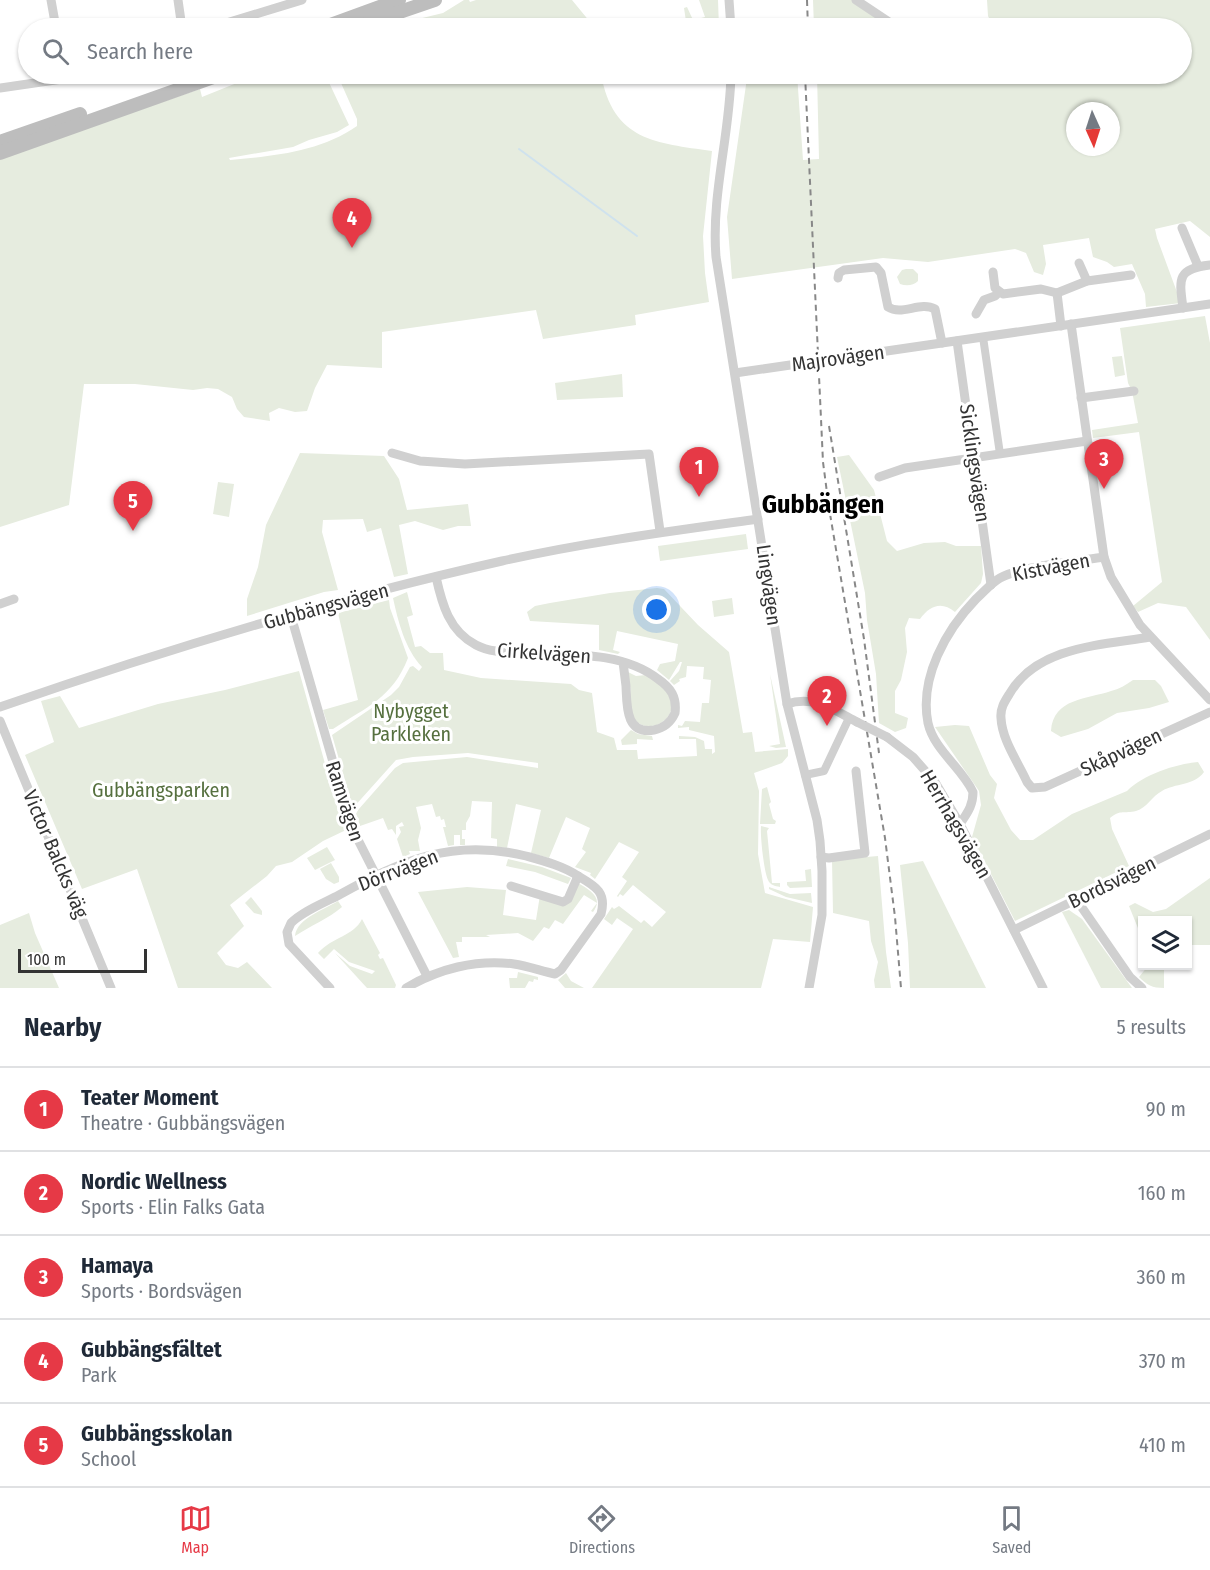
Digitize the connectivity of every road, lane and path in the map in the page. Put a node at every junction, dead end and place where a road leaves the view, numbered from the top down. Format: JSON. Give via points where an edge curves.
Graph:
{"nodes":[{"id":1,"x":51,"y":0,"type":"edge"},
{"id":2,"x":178,"y":0,"type":"edge"},
{"id":3,"x":303,"y":0,"type":"edge"},
{"id":4,"x":399,"y":0,"type":"edge"},
{"id":5,"x":435,"y":0,"type":"edge"},
{"id":6,"x":729,"y":0,"type":"edge"},
{"id":7,"x":856,"y":0,"type":"edge"},
{"id":8,"x":285,"y":3,"type":"edge"},
{"id":9,"x":54,"y":18,"type":"edge"},
{"id":10,"x":181,"y":18,"type":"edge"},
{"id":11,"x":240,"y":18,"type":"edge"},
{"id":12,"x":350,"y":18,"type":"edge"},
{"id":13,"x":382,"y":18,"type":"edge"},
{"id":14,"x":730,"y":18,"type":"edge"},
{"id":15,"x":883,"y":18,"type":"edge"},
{"id":16,"x":20,"y":84,"type":"edge"},
{"id":17,"x":167,"y":84,"type":"edge"},
{"id":18,"x":194,"y":84,"type":"edge"},
{"id":19,"x":731,"y":84,"type":"edge"},
{"id":20,"x":0,"y":88,"type":"edge"},
{"id":21,"x":0,"y":142,"type":"edge"},
{"id":22,"x":0,"y":153,"type":"edge"},
{"id":23,"x":1182,"y":228,"type":"dead end"},
{"id":24,"x":1079,"y":263,"type":"dead end"},
{"id":25,"x":1210,"y":265,"type":"edge"},
{"id":26,"x":1198,"y":266,"type":"junction"},
{"id":27,"x":993,"y":272,"type":"dead end"},
{"id":28,"x":1131,"y":275,"type":"dead end"},
{"id":29,"x":838,"y":278,"type":"dead end"},
{"id":30,"x":1087,"y":281,"type":"junction"},
{"id":31,"x":999,"y":292,"type":"junction"},
{"id":32,"x":1057,"y":293,"type":"junction"},
{"id":33,"x":1210,"y":304,"type":"edge"},
{"id":34,"x":1183,"y":308,"type":"junction"},
{"id":35,"x":976,"y":314,"type":"dead end"},
{"id":36,"x":1066,"y":325,"type":"junction"},
{"id":37,"x":983,"y":337,"type":"junction"},
{"id":38,"x":957,"y":341,"type":"junction"},
{"id":39,"x":942,"y":343,"type":"junction"},
{"id":40,"x":735,"y":373,"type":"junction"},
{"id":41,"x":1134,"y":391,"type":"dead end"},
{"id":42,"x":1081,"y":398,"type":"junction"},
{"id":43,"x":1087,"y":441,"type":"junction"},
{"id":44,"x":392,"y":453,"type":"dead end"},
{"id":45,"x":1000,"y":454,"type":"junction"},
{"id":46,"x":974,"y":457,"type":"junction"},
{"id":47,"x":879,"y":477,"type":"dead end"},
{"id":48,"x":758,"y":519,"type":"junction"},
{"id":49,"x":660,"y":531,"type":"junction"},
{"id":50,"x":1104,"y":557,"type":"junction"},
{"id":51,"x":436,"y":577,"type":"junction"},
{"id":52,"x":991,"y":585,"type":"junction"},
{"id":53,"x":14,"y":599,"type":"dead end"},
{"id":54,"x":0,"y":604,"type":"edge"},
{"id":55,"x":291,"y":616,"type":"junction"},
{"id":56,"x":1150,"y":637,"type":"junction"},
{"id":57,"x":623,"y":662,"type":"junction"},
{"id":58,"x":1210,"y":700,"type":"edge"},
{"id":59,"x":787,"y":704,"type":"junction"},
{"id":60,"x":0,"y":707,"type":"edge"},
{"id":61,"x":1210,"y":712,"type":"edge"},
{"id":62,"x":853,"y":720,"type":"junction"},
{"id":63,"x":0,"y":721,"type":"edge"},
{"id":64,"x":856,"y":771,"type":"dead end"},
{"id":65,"x":805,"y":775,"type":"junction"},
{"id":66,"x":960,"y":824,"type":"junction"},
{"id":67,"x":1210,"y":834,"type":"edge"},
{"id":68,"x":821,"y":856,"type":"junction"},
{"id":69,"x":375,"y":875,"type":"junction"},
{"id":70,"x":578,"y":876,"type":"junction"},
{"id":71,"x":511,"y":886,"type":"dead end"},
{"id":72,"x":1076,"y":899,"type":"junction"},
{"id":73,"x":1014,"y":930,"type":"junction"},
{"id":74,"x":427,"y":976,"type":"junction"},
{"id":75,"x":111,"y":988,"type":"edge"},
{"id":76,"x":330,"y":988,"type":"edge"},
{"id":77,"x":406,"y":988,"type":"edge"},
{"id":78,"x":809,"y":988,"type":"edge"},
{"id":79,"x":1043,"y":988,"type":"edge"},
{"id":80,"x":1142,"y":988,"type":"edge"}],
"edges":[{"from":1,"to":9,"type":"street"},
{"from":2,"to":10,"type":"street"},
{"from":3,"to":8,"type":"street"},
{"from":4,"to":12,"type":"main road"},
{"from":5,"to":13,"type":"main road"},
{"from":6,"to":14,"type":"street"},
{"from":7,"to":15,"type":"street"},
{"from":8,"to":11,"type":"street"},
{"from":16,"to":20,"type":"street"},
{"from":17,"to":21,"type":"main road"},
{"from":18,"to":22,"type":"main road"},
{"from":19,"to":40,"type":"street","name":"Lingvägen","via":[[715,241]]},
{"from":23,"to":26,"type":"street"},
{"from":24,"to":30,"type":"street"},
{"from":25,"to":26,"type":"street"},
{"from":26,"to":34,"type":"street","via":[[1185,272],[1181,279]]},
{"from":27,"to":31,"type":"street"},
{"from":28,"to":30,"type":"street"},
{"from":29,"to":39,"type":"street","via":[[844,270],[876,267],[881,273],[888,307],[935,309]]},
{"from":30,"to":32,"type":"street"},
{"from":31,"to":32,"type":"street"},
{"from":31,"to":35,"type":"street","via":[[984,300]]},
{"from":32,"to":36,"type":"street"},
{"from":33,"to":34,"type":"street","name":"Majrovägen"},
{"from":34,"to":36,"type":"street","name":"Majrovägen"},
{"from":36,"to":37,"type":"street","name":"Majrovägen"},
{"from":36,"to":42,"type":"street"},
{"from":37,"to":38,"type":"street","name":"Majrovägen"},
{"from":37,"to":45,"type":"street","name":"Sicklingsvägen"},
{"from":38,"to":39,"type":"street","name":"Majrovägen"},
{"from":38,"to":46,"type":"street","name":"Sicklingsvägen"},
{"from":39,"to":40,"type":"street","name":"Majrovägen"},
{"from":40,"to":48,"type":"street","name":"Lingvägen"},
{"from":41,"to":42,"type":"street"},
{"from":42,"to":43,"type":"street"},
{"from":43,"to":45,"type":"street"},
{"from":43,"to":50,"type":"street"},
{"from":44,"to":49,"type":"street","via":[[420,461],[465,464],[649,454]]},
{"from":45,"to":46,"type":"street"},
{"from":46,"to":47,"type":"street","via":[[905,468]]},
{"from":46,"to":52,"type":"street","name":"Sicklingsvägen"},
{"from":48,"to":49,"type":"street","name":"Gubbängsvägen"},
{"from":48,"to":59,"type":"street","name":"Lingvägen"},
{"from":49,"to":51,"type":"street","name":"Gubbängsvägen"},
{"from":50,"to":52,"type":"street","name":"Kistvägen","via":[[1013,573]]},
{"from":50,"to":56,"type":"street","via":[[1130,610]]},
{"from":51,"to":55,"type":"street","name":"Gubbängsvägen"},
{"from":51,"to":57,"type":"street","name":"Cirkelvägen","via":[[445,612],[457,630],[476,645],[497,652],[593,656]]},
{"from":52,"to":66,"type":"street","name":"Kistvägen","via":[[951,629],[935,660],[930,683],[928,724],[973,792],[971,809]]},
{"from":53,"to":54,"type":"street"},
{"from":55,"to":60,"type":"street","name":"Gubbängsvägen"},
{"from":55,"to":69,"type":"street","name":"Ramvägen","via":[[347,813]]},
{"from":56,"to":58,"type":"street"},
{"from":56,"to":61,"type":"street","name":"Skåpvägen","via":[[1072,650],[1024,675],[1013,687],[1004,702],[1002,729],[1027,782],[1032,788],[1045,787]]},
{"from":57,"to":57,"type":"street","name":"Cirkelvägen","via":[[627,715],[642,729],[663,727],[675,713],[671,690],[647,671]]},
{"from":59,"to":62,"type":"street","name":"Herrhagsvägen","via":[[819,702]]},
{"from":59,"to":65,"type":"street","name":"Lingvägen"},
{"from":62,"to":65,"type":"street","via":[[824,771]]},
{"from":62,"to":66,"type":"street","name":"Herrhagsvägen","bridge":true,"via":[[887,737],[923,766]]},
{"from":63,"to":75,"type":"street","name":"Victor Balcks väg"},
{"from":64,"to":68,"type":"street","via":[[865,853]]},
{"from":65,"to":68,"type":"street","name":"Lingvägen","via":[[817,820]]},
{"from":66,"to":73,"type":"street","name":"Herrhagsvägen"},
{"from":67,"to":72,"type":"street","name":"Bordsvägen"},
{"from":68,"to":78,"type":"street","name":"Lingvägen","via":[[822,915]]},
{"from":69,"to":70,"type":"street","name":"Dörrvägen","via":[[445,851],[498,850],[534,858]]},
{"from":69,"to":74,"type":"street","name":"Ramvägen"},
{"from":69,"to":76,"type":"street","name":"Dörrvägen","via":[[294,920],[287,932],[289,944]]},
{"from":70,"to":71,"type":"street","via":[[563,902]]},
{"from":70,"to":74,"type":"street","name":"Dörrvägen","via":[[594,886],[603,904],[598,917],[555,974],[514,964],[484,963]]},
{"from":72,"to":73,"type":"street","name":"Bordsvägen"},
{"from":72,"to":80,"type":"street","via":[[1130,977]]},
{"from":73,"to":79,"type":"street","name":"Herrhagsvägen"},
{"from":74,"to":77,"type":"street"}]}
